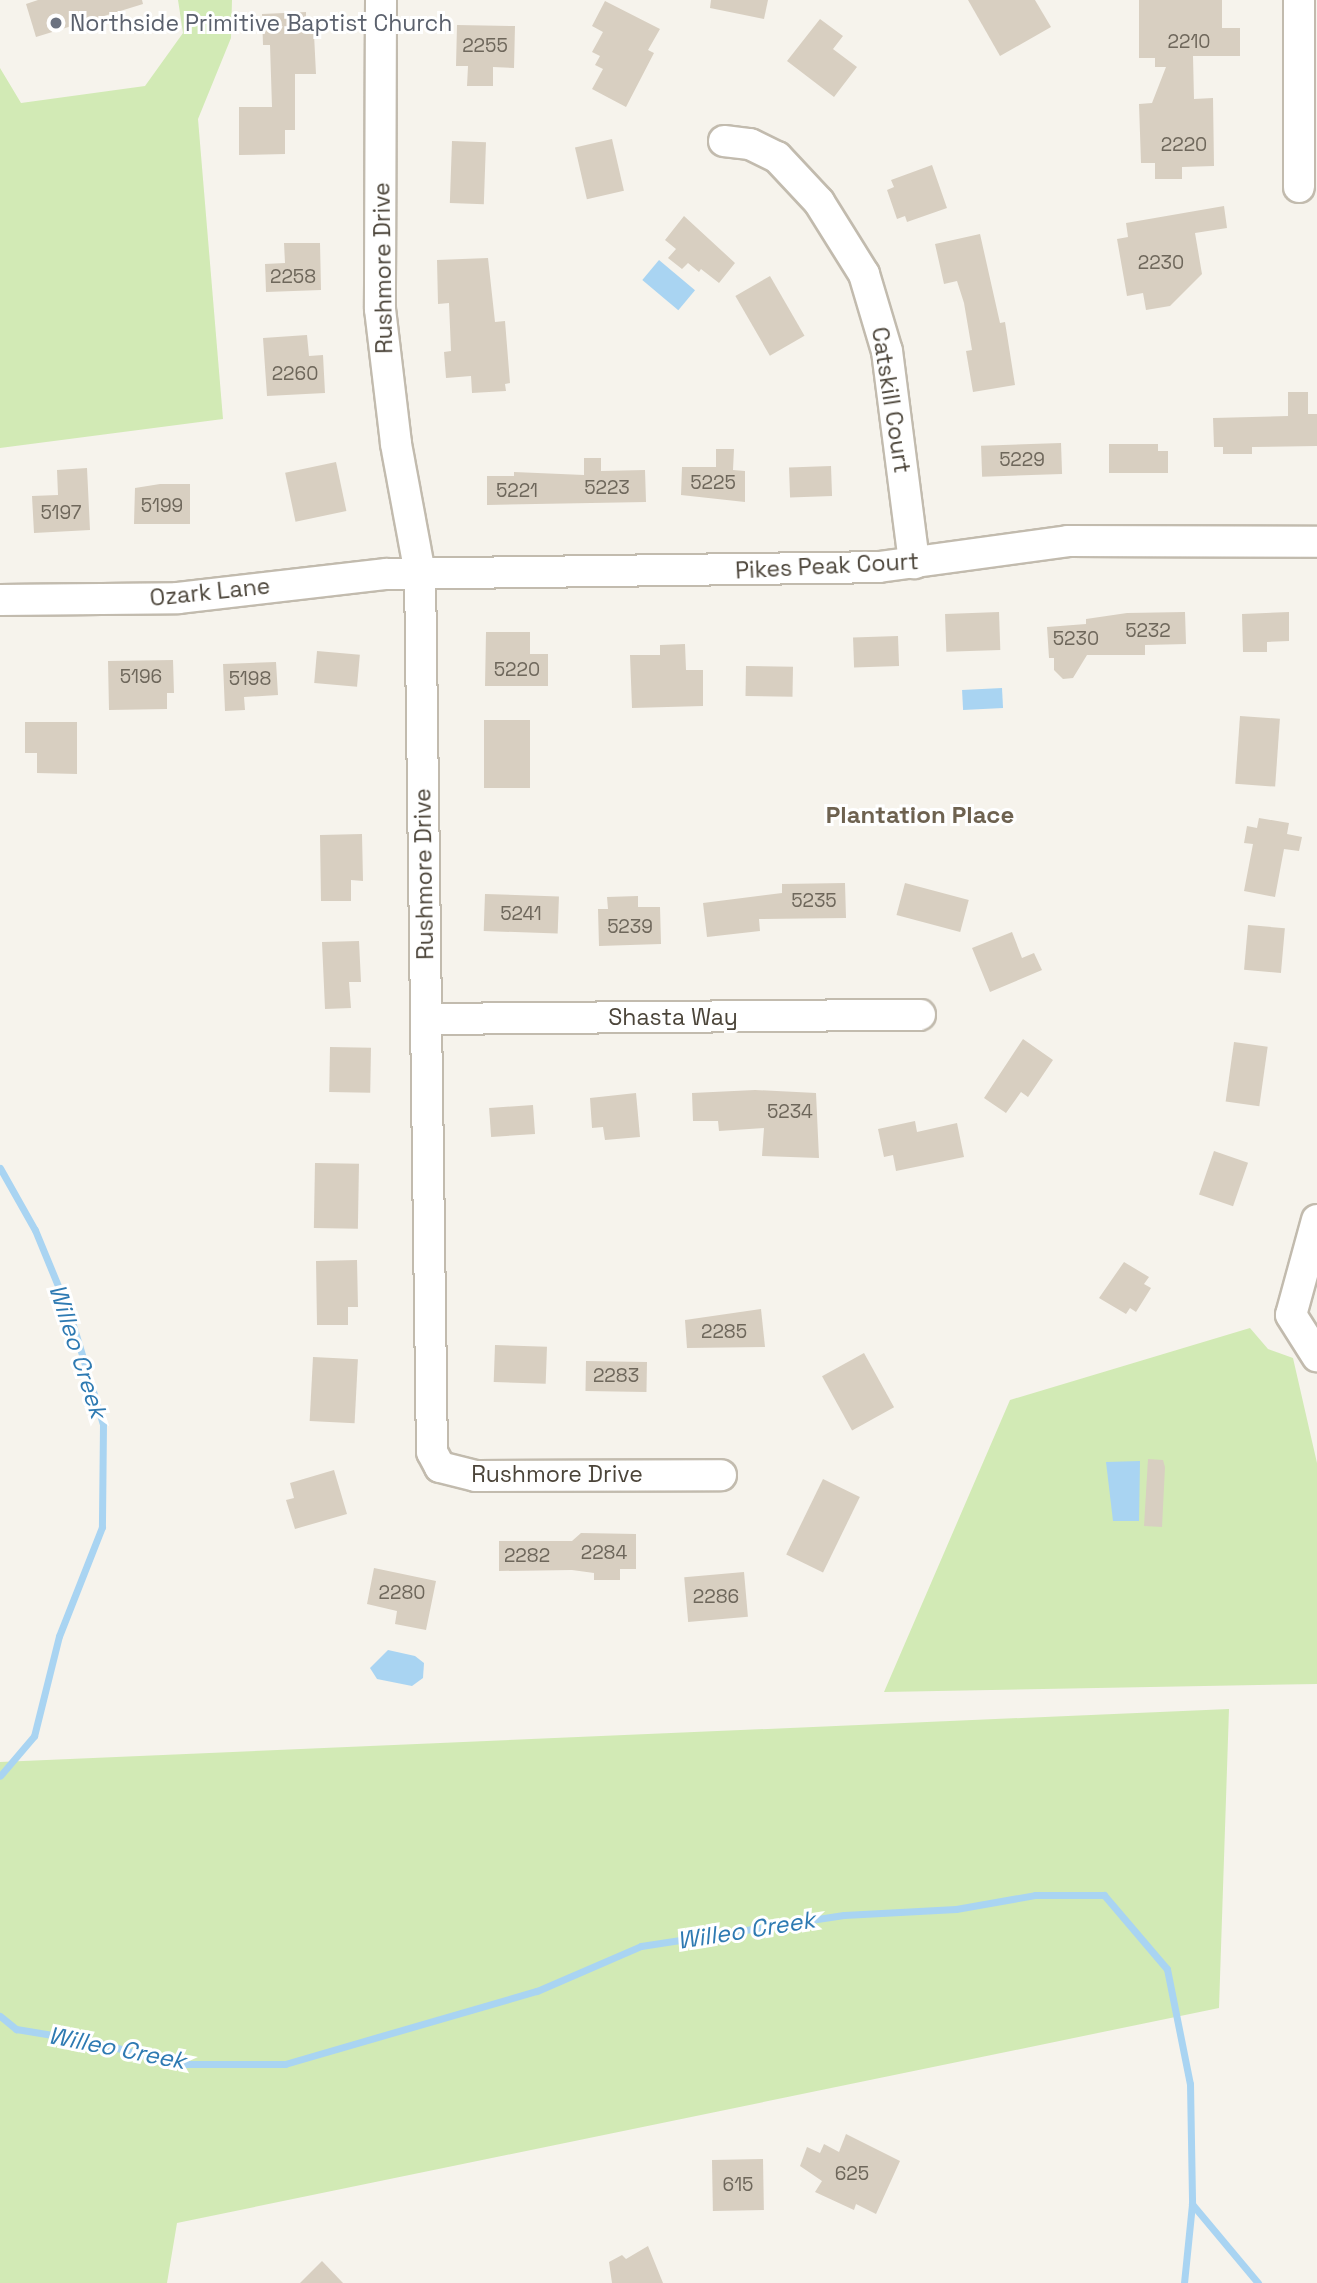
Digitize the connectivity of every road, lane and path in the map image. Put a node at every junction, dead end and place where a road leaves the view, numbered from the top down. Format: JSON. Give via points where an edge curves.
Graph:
{"nodes":[{"id":1,"x":381,"y":0,"type":"edge"},
{"id":2,"x":1299,"y":0,"type":"edge"},
{"id":3,"x":724,"y":141,"type":"dead end"},
{"id":4,"x":1299,"y":187,"type":"dead end"},
{"id":5,"x":1317,"y":542,"type":"edge"},
{"id":6,"x":915,"y":563,"type":"junction"},
{"id":7,"x":420,"y":574,"type":"junction"},
{"id":8,"x":0,"y":600,"type":"edge"},
{"id":9,"x":920,"y":1014,"type":"dead end"},
{"id":10,"x":426,"y":1019,"type":"junction"},
{"id":11,"x":1317,"y":1220,"type":"edge"},
{"id":12,"x":1317,"y":1356,"type":"edge"},
{"id":13,"x":720,"y":1475,"type":"dead end"}],
"edges":[{"from":1,"to":7,"type":"street","name":"Rushmore Drive","via":[[380,309],[396,444]]},
{"from":2,"to":4,"type":"street"},
{"from":3,"to":6,"type":"street","name":"Catskill Court","via":[[750,144],[777,157],[819,202],[863,274],[887,351]]},
{"from":5,"to":6,"type":"street","name":"Pikes Peak Court","via":[[1068,541]]},
{"from":6,"to":7,"type":"street","name":"Pikes Peak Court","via":[[838,569]]},
{"from":7,"to":8,"type":"street","name":"Ozark Lane","via":[[178,598]]},
{"from":7,"to":10,"type":"street","name":"Rushmore Drive"},
{"from":9,"to":10,"type":"street","name":"Shasta Way"},
{"from":10,"to":13,"type":"street","name":"Rushmore Drive","via":[[429,1435],[440,1467],[476,1476]]},
{"from":11,"to":12,"type":"street","via":[[1291,1315]]}]}
